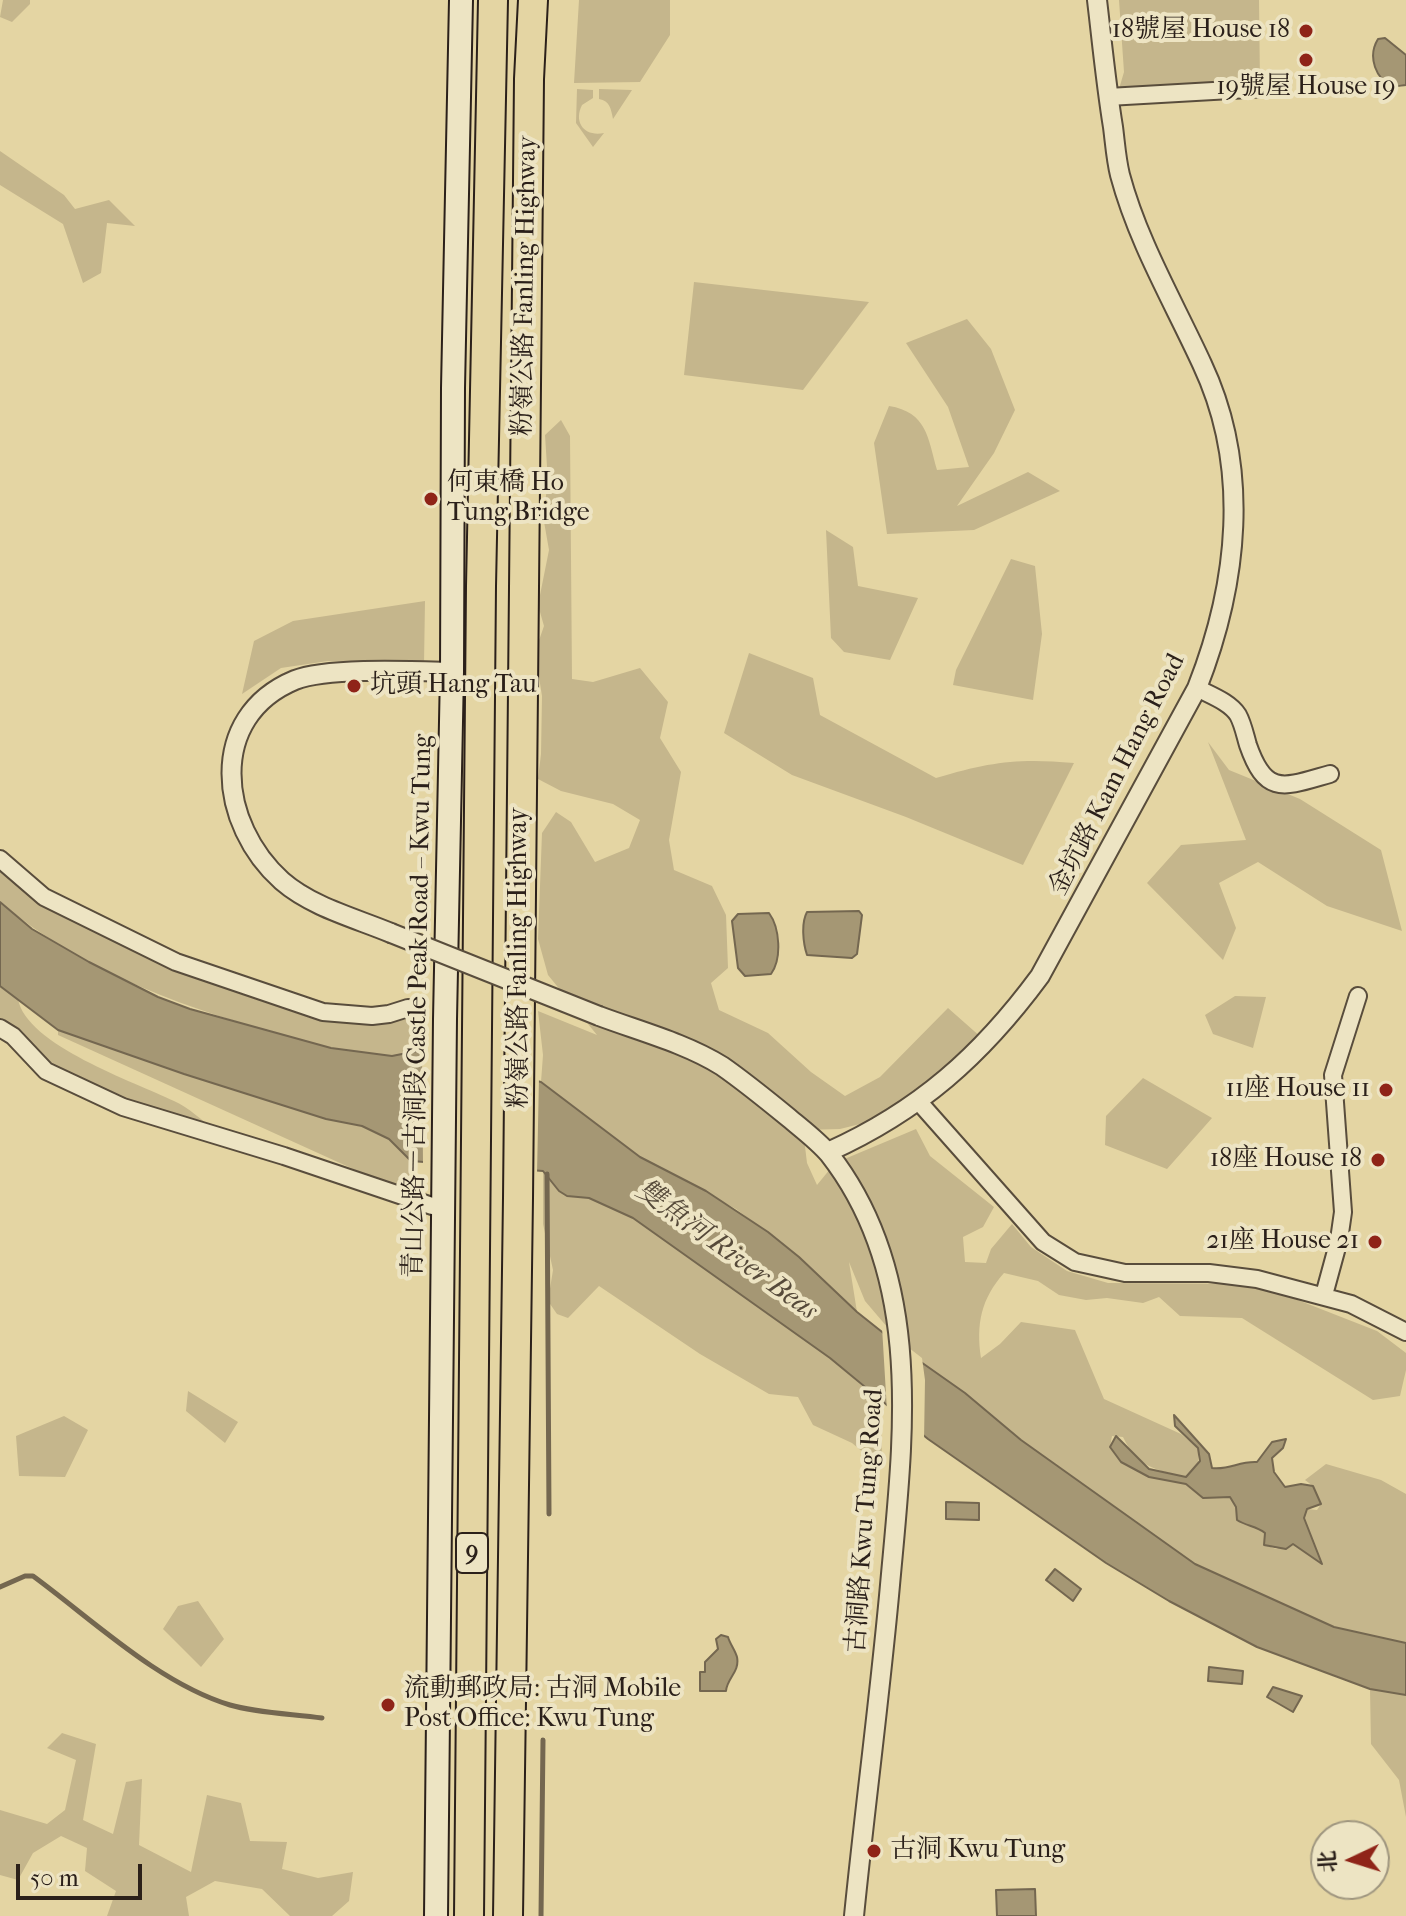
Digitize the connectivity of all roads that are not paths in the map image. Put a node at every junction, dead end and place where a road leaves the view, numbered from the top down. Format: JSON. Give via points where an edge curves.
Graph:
{"nodes":[{"id":1,"x":461,"y":0,"type":"edge"},
{"id":2,"x":493,"y":0,"type":"edge"},
{"id":3,"x":533,"y":0,"type":"edge"},
{"id":4,"x":1097,"y":0,"type":"edge"},
{"id":5,"x":1266,"y":88,"type":"dead end"},
{"id":6,"x":1108,"y":97,"type":"junction"},
{"id":7,"x":452,"y":672,"type":"junction"},
{"id":8,"x":1197,"y":688,"type":"junction"},
{"id":9,"x":1330,"y":774,"type":"dead end"},
{"id":10,"x":0,"y":859,"type":"edge"},
{"id":11,"x":1358,"y":996,"type":"dead end"},
{"id":12,"x":408,"y":1008,"type":"dead end"},
{"id":13,"x":0,"y":1028,"type":"edge"},
{"id":14,"x":919,"y":1102,"type":"junction"},
{"id":15,"x":828,"y":1152,"type":"junction"},
{"id":16,"x":444,"y":1204,"type":"junction"},
{"id":17,"x":1324,"y":1295,"type":"junction"},
{"id":18,"x":1406,"y":1332,"type":"edge"},
{"id":19,"x":436,"y":1916,"type":"edge"},
{"id":20,"x":469,"y":1916,"type":"edge"},
{"id":21,"x":508,"y":1916,"type":"edge"},
{"id":22,"x":854,"y":1916,"type":"edge"}],
"edges":[{"from":1,"to":7,"type":"main road","name":"青山公路－古洞段 Castle Peak Road – Kwu Tung"},
{"from":2,"to":20,"type":"highway","name":"粉嶺公路 Fanling Highway","number":"9","via":[[481,571]]},
{"from":3,"to":21,"type":"highway","name":"粉嶺公路 Fanling Highway","number":"9"},
{"from":4,"to":6,"type":"street","name":"金坑路 Kam Hang Road"},
{"from":5,"to":6,"type":"street"},
{"from":6,"to":8,"type":"street","name":"金坑路 Kam Hang Road","via":[[1120,173],[1145,247],[1203,365],[1220,407],[1230,454],[1234,502],[1226,597]]},
{"from":7,"to":15,"type":"street","name":"古洞路 Kwu Tung Road","bridge":true,"via":[[325,673],[276,689],[253,710],[233,749],[233,804],[265,862],[302,896],[693,1051],[763,1096]]},
{"from":7,"to":16,"type":"main road","name":"青山公路－古洞段 Castle Peak Road – Kwu Tung"},
{"from":8,"to":9,"type":"street","via":[[1239,717],[1264,779],[1280,785]]},
{"from":8,"to":14,"type":"street","name":"金坑路 Kam Hang Road","via":[[1040,976],[978,1052]]},
{"from":10,"to":12,"type":"street","via":[[44,897],[176,962],[323,1012],[372,1016]]},
{"from":11,"to":17,"type":"street","via":[[1333,1075],[1343,1212]]},
{"from":13,"to":16,"type":"street","via":[[46,1071],[123,1107],[432,1206]]},
{"from":14,"to":15,"type":"street","name":"金坑路 Kam Hang Road"},
{"from":14,"to":17,"type":"street","via":[[1043,1242],[1075,1262],[1125,1273],[1236,1276]]},
{"from":15,"to":22,"type":"street","name":"古洞路 Kwu Tung Road","via":[[855,1191],[878,1244],[893,1297],[902,1367],[902,1454]]},
{"from":16,"to":19,"type":"main road","name":"青山公路－古洞段 Castle Peak Road – Kwu Tung"},
{"from":17,"to":18,"type":"street"}]}
